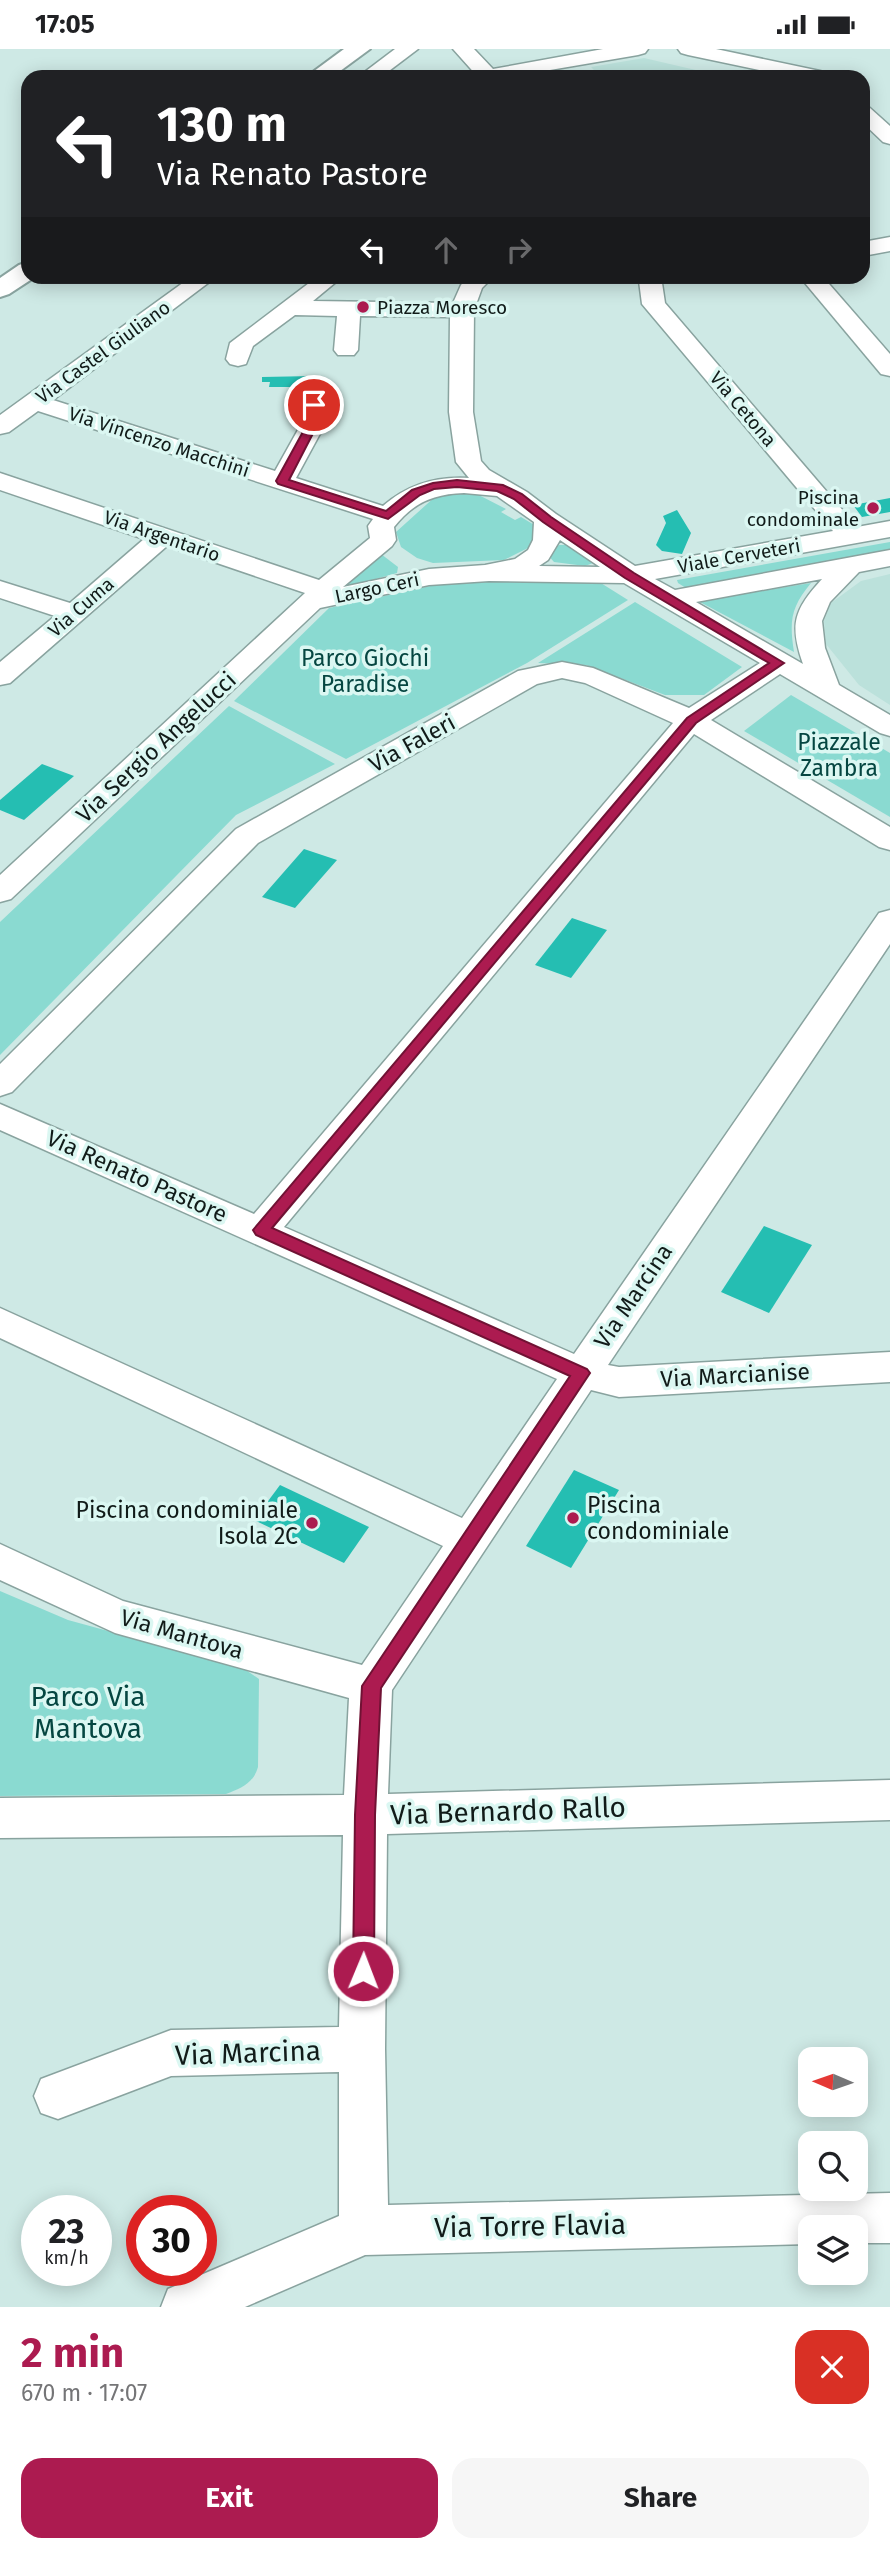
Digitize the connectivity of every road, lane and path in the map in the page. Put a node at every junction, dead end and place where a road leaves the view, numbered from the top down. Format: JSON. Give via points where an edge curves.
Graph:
{"nodes":[{"id":1,"x":359,"y":49,"type":"edge"},
{"id":2,"x":408,"y":49,"type":"edge"},
{"id":3,"x":463,"y":49,"type":"edge"},
{"id":4,"x":638,"y":49,"type":"edge"},
{"id":5,"x":688,"y":49,"type":"edge"},
{"id":6,"x":745,"y":54,"type":"edge"},
{"id":7,"x":328,"y":70,"type":"edge"},
{"id":8,"x":378,"y":70,"type":"edge"},
{"id":9,"x":482,"y":70,"type":"edge"},
{"id":10,"x":515,"y":70,"type":"edge"},
{"id":11,"x":726,"y":70,"type":"edge"},
{"id":12,"x":797,"y":70,"type":"edge"},
{"id":13,"x":870,"y":117,"type":"edge"},
{"id":14,"x":886,"y":130,"type":"edge"},
{"id":15,"x":890,"y":244,"type":"edge"},
{"id":16,"x":870,"y":248,"type":"edge"},
{"id":17,"x":21,"y":275,"type":"edge"},
{"id":18,"x":195,"y":284,"type":"edge"},
{"id":19,"x":322,"y":284,"type":"edge"},
{"id":20,"x":473,"y":284,"type":"edge"},
{"id":21,"x":651,"y":284,"type":"edge"},
{"id":22,"x":817,"y":284,"type":"edge"},
{"id":23,"x":0,"y":289,"type":"edge"},
{"id":24,"x":290,"y":308,"type":"junction"},
{"id":25,"x":349,"y":309,"type":"junction"},
{"id":26,"x":462,"y":310,"type":"junction"},
{"id":27,"x":346,"y":350,"type":"dead end"},
{"id":28,"x":238,"y":359,"type":"dead end"},
{"id":29,"x":890,"y":369,"type":"edge"},
{"id":30,"x":310,"y":401,"type":"dead end"},
{"id":31,"x":35,"y":402,"type":"junction"},
{"id":32,"x":461,"y":412,"type":"junction"},
{"id":33,"x":0,"y":427,"type":"edge"},
{"id":34,"x":0,"y":481,"type":"edge"},
{"id":35,"x":282,"y":481,"type":"junction"},
{"id":36,"x":433,"y":486,"type":"junction"},
{"id":37,"x":499,"y":488,"type":"junction"},
{"id":38,"x":547,"y":520,"type":"junction"},
{"id":39,"x":386,"y":528,"type":"junction"},
{"id":40,"x":890,"y":529,"type":"edge"},
{"id":41,"x":851,"y":536,"type":"junction"},
{"id":42,"x":162,"y":537,"type":"junction"},
{"id":43,"x":890,"y":558,"type":"edge"},
{"id":44,"x":850,"y":566,"type":"junction"},
{"id":45,"x":494,"y":574,"type":"junction"},
{"id":46,"x":630,"y":575,"type":"junction"},
{"id":47,"x":451,"y":576,"type":"junction"},
{"id":48,"x":0,"y":589,"type":"edge"},
{"id":49,"x":318,"y":596,"type":"junction"},
{"id":50,"x":669,"y":600,"type":"junction"},
{"id":51,"x":74,"y":613,"type":"junction"},
{"id":52,"x":778,"y":663,"type":"junction"},
{"id":53,"x":0,"y":677,"type":"edge"},
{"id":54,"x":826,"y":689,"type":"junction"},
{"id":55,"x":691,"y":720,"type":"junction"},
{"id":56,"x":890,"y":727,"type":"edge"},
{"id":57,"x":890,"y":839,"type":"edge"},
{"id":58,"x":0,"y":892,"type":"edge"},
{"id":59,"x":890,"y":920,"type":"edge"},
{"id":60,"x":0,"y":1084,"type":"edge"},
{"id":61,"x":0,"y":1116,"type":"edge"},
{"id":62,"x":261,"y":1230,"type":"junction"},
{"id":63,"x":0,"y":1322,"type":"edge"},
{"id":64,"x":890,"y":1367,"type":"edge"},
{"id":65,"x":581,"y":1373,"type":"junction"},
{"id":66,"x":469,"y":1540,"type":"junction"},
{"id":67,"x":0,"y":1561,"type":"edge"},
{"id":68,"x":371,"y":1686,"type":"junction"},
{"id":69,"x":890,"y":1800,"type":"edge"},
{"id":70,"x":365,"y":1815,"type":"junction"},
{"id":71,"x":0,"y":1818,"type":"edge"},
{"id":72,"x":362,"y":2049,"type":"junction"},
{"id":73,"x":58,"y":2097,"type":"dead end"},
{"id":74,"x":890,"y":2218,"type":"edge"},
{"id":75,"x":364,"y":2230,"type":"junction"},
{"id":76,"x":186,"y":2307,"type":"edge"}],
"edges":[{"from":1,"to":7,"type":"main road"},
{"from":2,"to":8,"type":"street"},
{"from":3,"to":9,"type":"street"},
{"from":4,"to":10,"type":"street"},
{"from":5,"to":6,"type":"street"},
{"from":6,"to":11,"type":"street"},
{"from":6,"to":12,"type":"street"},
{"from":13,"to":14,"type":"street"},
{"from":15,"to":16,"type":"street"},
{"from":17,"to":23,"type":"main road"},
{"from":18,"to":31,"type":"street","name":"Via Castel Giuliano"},
{"from":19,"to":24,"type":"street"},
{"from":20,"to":26,"type":"street"},
{"from":21,"to":41,"type":"street","name":"Via Cetona","via":[[654,304]]},
{"from":22,"to":29,"type":"street"},
{"from":24,"to":25,"type":"street"},
{"from":24,"to":28,"type":"street","via":[[242,343]]},
{"from":25,"to":26,"type":"street"},
{"from":25,"to":27,"type":"street"},
{"from":26,"to":32,"type":"street"},
{"from":30,"to":35,"type":"street","via":[[317,409],[316,419]]},
{"from":31,"to":33,"type":"street","name":"Via Castel Giuliano"},
{"from":31,"to":35,"type":"street","name":"Via Vincenzo Macchini"},
{"from":32,"to":36,"type":"street"},
{"from":32,"to":37,"type":"street","name":"Largo Ceri","via":[[469,462]]},
{"from":34,"to":42,"type":"street","name":"Via Argentario"},
{"from":35,"to":39,"type":"street","name":"Via Vincenzo Macchini"},
{"from":36,"to":37,"type":"street","name":"Largo Ceri"},
{"from":36,"to":39,"type":"street","name":"Largo Ceri","via":[[416,492]]},
{"from":37,"to":38,"type":"street","name":"Largo Ceri"},
{"from":38,"to":45,"type":"street","name":"Largo Ceri","via":[[549,533],[539,552]]},
{"from":38,"to":46,"type":"street","name":"Largo Ceri"},
{"from":39,"to":47,"type":"street","name":"Largo Ceri","via":[[392,553],[407,563]]},
{"from":39,"to":49,"type":"street","name":"Largo Ceri"},
{"from":40,"to":41,"type":"street","name":"Viale Cerveteri"},
{"from":41,"to":46,"type":"street","name":"Viale Cerveteri"},
{"from":42,"to":49,"type":"street","name":"Via Argentario"},
{"from":42,"to":51,"type":"street","name":"Via Cuma"},
{"from":43,"to":44,"type":"street","name":"Viale Cerveteri"},
{"from":44,"to":50,"type":"street","name":"Viale Cerveteri"},
{"from":44,"to":54,"type":"street","via":[[816,599],[806,624]]},
{"from":45,"to":46,"type":"street","name":"Largo Ceri"},
{"from":45,"to":47,"type":"street","name":"Largo Ceri"},
{"from":46,"to":50,"type":"street"},
{"from":47,"to":49,"type":"street","name":"Largo Ceri"},
{"from":48,"to":51,"type":"street"},
{"from":49,"to":58,"type":"street","name":"Via Sergio Angelucci"},
{"from":50,"to":52,"type":"street"},
{"from":51,"to":53,"type":"street","name":"Via Cuma"},
{"from":52,"to":54,"type":"street"},
{"from":52,"to":55,"type":"street"},
{"from":54,"to":56,"type":"street"},
{"from":55,"to":57,"type":"street","name":"Via Faleri"},
{"from":55,"to":60,"type":"street","name":"Via Faleri","via":[[593,676],[562,670],[528,677],[247,836]]},
{"from":55,"to":62,"type":"street"},
{"from":59,"to":65,"type":"street","name":"Via Marcina"},
{"from":61,"to":62,"type":"street","name":"Via Renato Pastore"},
{"from":62,"to":65,"type":"street","name":"Via Renato Pastore"},
{"from":63,"to":66,"type":"street"},
{"from":64,"to":65,"type":"street","name":"Via Marcianise","via":[[619,1382]]},
{"from":65,"to":66,"type":"street","name":"Via Marcina"},
{"from":66,"to":68,"type":"street","name":"Via Marcina"},
{"from":67,"to":68,"type":"street","name":"Via Mantova","via":[[115,1616]]},
{"from":68,"to":70,"type":"street"},
{"from":69,"to":70,"type":"street","name":"Via Bernardo Rallo"},
{"from":70,"to":71,"type":"street","name":"Via Bernardo Rallo"},
{"from":70,"to":72,"type":"street"},
{"from":72,"to":73,"type":"street","name":"Via Marcina","via":[[171,2053]]},
{"from":72,"to":75,"type":"street"},
{"from":74,"to":75,"type":"street","name":"Via Torre Flavia"},
{"from":75,"to":76,"type":"street","name":"Via Torre Flavia"}]}
